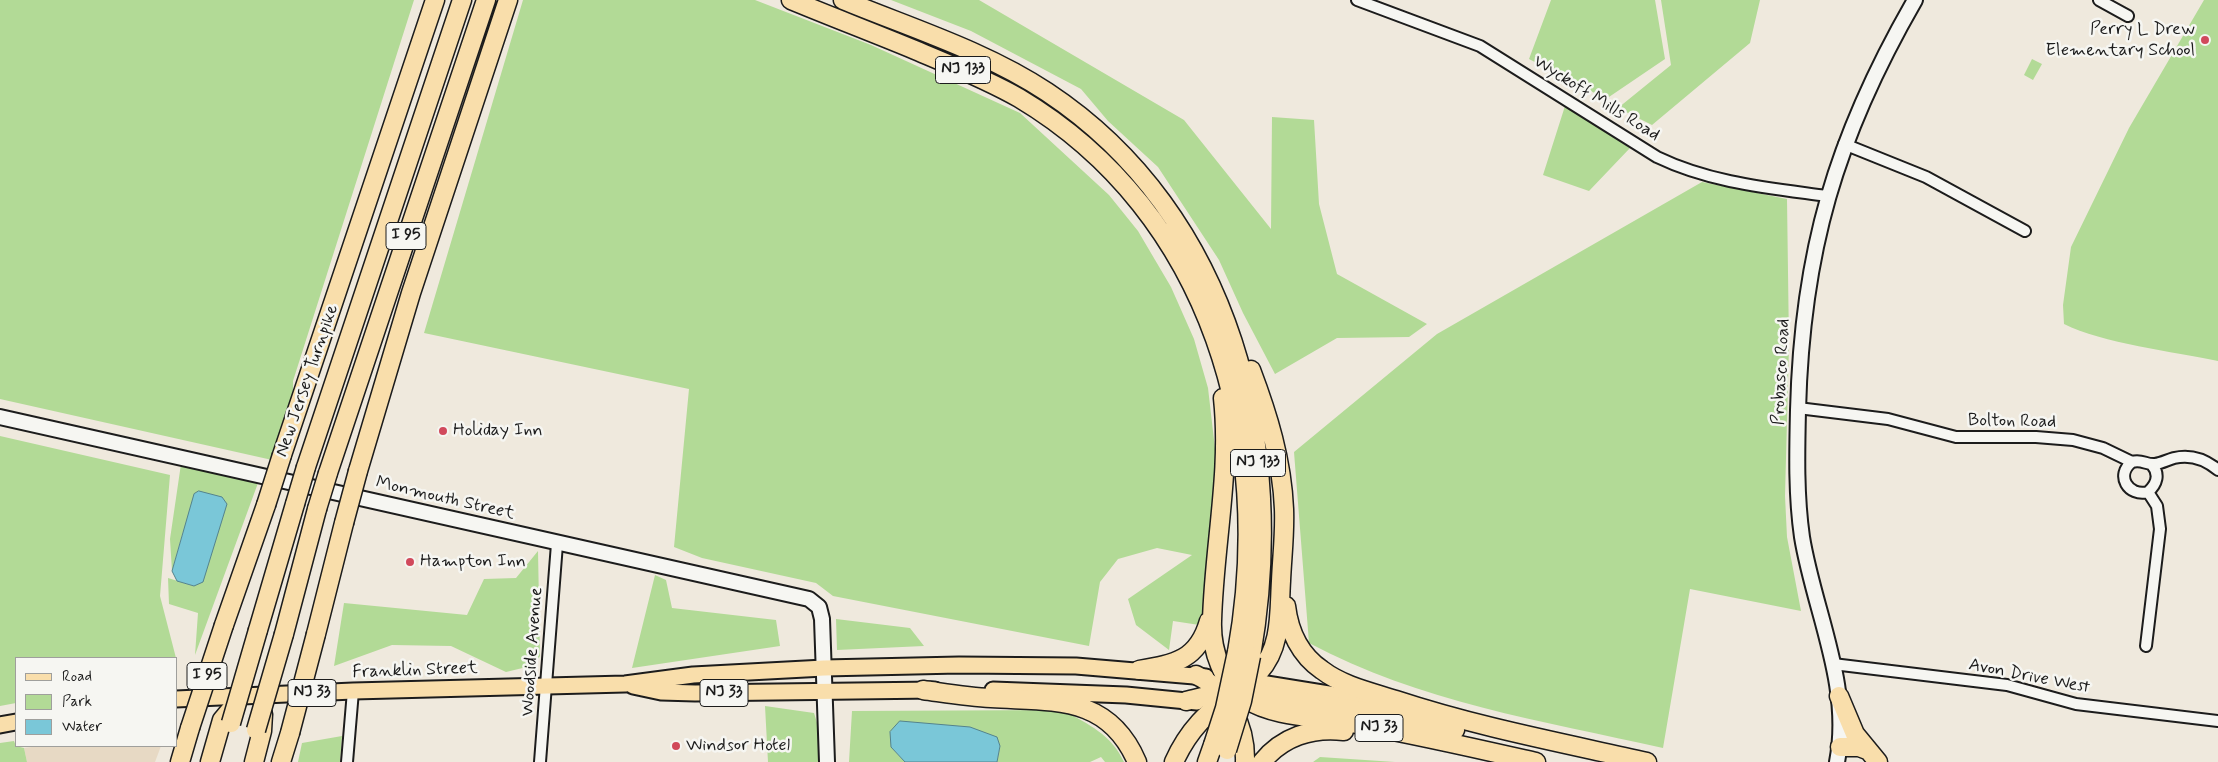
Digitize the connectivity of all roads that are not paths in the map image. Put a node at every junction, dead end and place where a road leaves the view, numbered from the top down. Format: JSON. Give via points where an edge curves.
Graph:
{"nodes":[{"id":1,"x":435,"y":0,"type":"edge"},
{"id":2,"x":462,"y":0,"type":"edge"},
{"id":3,"x":486,"y":0,"type":"edge"},
{"id":4,"x":508,"y":0,"type":"edge"},
{"id":5,"x":791,"y":0,"type":"edge"},
{"id":6,"x":843,"y":0,"type":"edge"},
{"id":7,"x":1357,"y":0,"type":"edge"},
{"id":8,"x":1915,"y":0,"type":"edge"},
{"id":9,"x":2099,"y":0,"type":"edge"},
{"id":10,"x":2128,"y":16,"type":"dead end"},
{"id":11,"x":1844,"y":144,"type":"junction"},
{"id":12,"x":1827,"y":196,"type":"junction"},
{"id":13,"x":2025,"y":231,"type":"dead end"},
{"id":14,"x":1208,"y":276,"type":"junction"},
{"id":15,"x":1197,"y":293,"type":"junction"},
{"id":16,"x":1798,"y":408,"type":"junction"},
{"id":17,"x":0,"y":417,"type":"edge"},
{"id":18,"x":2132,"y":462,"type":"junction"},
{"id":19,"x":2152,"y":465,"type":"junction"},
{"id":20,"x":2218,"y":470,"type":"edge"},
{"id":21,"x":2148,"y":492,"type":"junction"},
{"id":22,"x":1284,"y":543,"type":"junction"},
{"id":23,"x":557,"y":544,"type":"junction"},
{"id":24,"x":1212,"y":611,"type":"junction"},
{"id":25,"x":2146,"y":646,"type":"dead end"},
{"id":26,"x":1244,"y":654,"type":"junction"},
{"id":27,"x":1833,"y":664,"type":"junction"},
{"id":28,"x":824,"y":668,"type":"junction"},
{"id":29,"x":1139,"y":670,"type":"junction"},
{"id":30,"x":1196,"y":675,"type":"joint"},
{"id":31,"x":624,"y":684,"type":"junction"},
{"id":32,"x":548,"y":686,"type":"junction"},
{"id":33,"x":923,"y":690,"type":"junction"},
{"id":34,"x":353,"y":691,"type":"junction"},
{"id":35,"x":825,"y":692,"type":"junction"},
{"id":36,"x":1231,"y":693,"type":"junction"},
{"id":37,"x":1839,"y":696,"type":"junction"},
{"id":38,"x":178,"y":699,"type":"edge"},
{"id":39,"x":1186,"y":700,"type":"joint"},
{"id":40,"x":1444,"y":716,"type":"junction"},
{"id":41,"x":2218,"y":721,"type":"edge"},
{"id":42,"x":15,"y":722,"type":"edge"},
{"id":43,"x":227,"y":722,"type":"junction"},
{"id":44,"x":0,"y":725,"type":"edge"},
{"id":45,"x":259,"y":731,"type":"junction"},
{"id":46,"x":290,"y":733,"type":"junction"},
{"id":47,"x":1487,"y":751,"type":"junction"},
{"id":48,"x":1217,"y":755,"type":"edge"},
{"id":49,"x":1616,"y":755,"type":"junction"},
{"id":50,"x":1839,"y":755,"type":"edge"},
{"id":51,"x":1873,"y":756,"type":"edge"},
{"id":52,"x":180,"y":760,"type":"edge"},
{"id":53,"x":210,"y":762,"type":"edge"},
{"id":54,"x":220,"y":762,"type":"edge"},
{"id":55,"x":247,"y":762,"type":"edge"},
{"id":56,"x":254,"y":762,"type":"edge"},
{"id":57,"x":281,"y":762,"type":"edge"},
{"id":58,"x":287,"y":762,"type":"edge"},
{"id":59,"x":347,"y":762,"type":"edge"},
{"id":60,"x":540,"y":762,"type":"edge"},
{"id":61,"x":827,"y":762,"type":"edge"},
{"id":62,"x":1137,"y":762,"type":"edge"},
{"id":63,"x":1174,"y":762,"type":"edge"},
{"id":64,"x":1245,"y":762,"type":"edge"},
{"id":65,"x":1262,"y":762,"type":"edge"},
{"id":66,"x":1536,"y":762,"type":"edge"},
{"id":67,"x":1647,"y":762,"type":"edge"}],
"edges":[{"from":1,"to":52,"type":"highway","name":"New Jersey Turnpike","number":"I 95","bridge":true},
{"from":2,"to":43,"type":"highway","name":"New Jersey Turnpike","number":"I 95","bridge":true,"via":[[306,467],[238,700]]},
{"from":3,"to":45,"type":"highway","number":"I 95","bridge":true,"via":[[328,473]]},
{"from":4,"to":46,"type":"highway","number":"I 95","bridge":true,"via":[[411,293],[358,471]]},
{"from":5,"to":15,"type":"highway","number":"NJ 133","via":[[979,78],[1019,98],[1055,123],[1105,164],[1134,196],[1168,243]]},
{"from":6,"to":14,"type":"highway","number":"NJ 133","via":[[997,64],[1071,109],[1120,152],[1154,190]]},
{"from":7,"to":12,"type":"street","name":"Wyckoff Mills Road","via":[[1480,46],[1676,166],[1720,180]]},
{"from":8,"to":11,"type":"street","name":"Probasco Road","via":[[1867,91]]},
{"from":9,"to":10,"type":"street"},
{"from":11,"to":12,"type":"street","name":"Probasco Road"},
{"from":11,"to":13,"type":"street","via":[[1926,177]]},
{"from":12,"to":16,"type":"street","name":"Probasco Road","via":[[1808,285]]},
{"from":14,"to":22,"type":"highway","via":[[1230,312],[1271,426],[1282,482]]},
{"from":14,"to":26,"type":"highway","number":"NJ 133","via":[[1238,358],[1258,456],[1262,510],[1259,602]]},
{"from":15,"to":24,"type":"highway","via":[[1219,373],[1225,416],[1223,504]]},
{"from":15,"to":26,"type":"highway","number":"NJ 133","via":[[1226,368],[1243,461],[1247,517]]},
{"from":16,"to":18,"type":"street","name":"Bolton Road","via":[[1888,419],[1962,437],[2073,440],[2103,448]]},
{"from":16,"to":27,"type":"street","name":"Probasco Road","via":[[1799,519]]},
{"from":17,"to":23,"type":"street","name":"Monmouth Street"},
{"from":18,"to":19,"type":"street","name":"Bolton Road","via":[[2139,460]]},
{"from":18,"to":21,"type":"street","via":[[2124,474],[2126,486],[2135,493]]},
{"from":19,"to":20,"type":"street","name":"Bolton Road","via":[[2192,457]]},
{"from":19,"to":21,"type":"street","via":[[2157,478]]},
{"from":21,"to":25,"type":"street","via":[[2157,506],[2160,529]]},
{"from":22,"to":36,"type":"highway","via":[[1277,635],[1266,663]]},
{"from":22,"to":40,"type":"highway","via":[[1288,617],[1295,639],[1309,659],[1344,683]]},
{"from":23,"to":28,"type":"street","name":"Monmouth Street","via":[[813,601],[821,615]]},
{"from":23,"to":32,"type":"street","name":"Woodside Avenue"},
{"from":24,"to":29,"type":"highway","via":[[1206,634],[1192,653],[1172,663]]},
{"from":24,"to":36,"type":"highway","via":[[1214,647]]},
{"from":26,"to":48,"type":"highway","number":"NJ 133","bridge":true,"via":[[1242,701]]},
{"from":27,"to":37,"type":"street","name":"Probasco Road"},
{"from":27,"to":41,"type":"street","name":"Avon Drive West","via":[[2006,685],[2076,704]]},
{"from":28,"to":29,"type":"main road","number":"NJ 33","via":[[1017,664]]},
{"from":28,"to":31,"type":"main road","number":"NJ 33","via":[[693,675]]},
{"from":28,"to":35,"type":"street","name":"Monmouth Street"},
{"from":29,"to":30,"type":"main road","number":"NJ 33"},
{"from":30,"to":36,"type":"highway"},
{"from":31,"to":32,"type":"main road","name":"Franklin Street","number":"NJ 33"},
{"from":31,"to":35,"type":"main road","number":"NJ 33","via":[[670,693]]},
{"from":32,"to":34,"type":"main road","name":"Franklin Street","number":"NJ 33"},
{"from":32,"to":60,"type":"street","name":"Woodside Avenue"},
{"from":33,"to":35,"type":"main road","number":"NJ 33"},
{"from":33,"to":39,"type":"main road","number":"NJ 33","via":[[1068,692]]},
{"from":33,"to":62,"type":"highway","via":[[990,698],[1054,700],[1081,707],[1115,729]]},
{"from":34,"to":38,"type":"main road","name":"Franklin Street","number":"NJ 33"},
{"from":34,"to":59,"type":"street"},
{"from":35,"to":61,"type":"street","name":"Monmouth Street"},
{"from":36,"to":39,"type":"highway"},
{"from":36,"to":40,"type":"main road","number":"NJ 33","via":[[1358,698]]},
{"from":36,"to":47,"type":"highway","number":"NJ 33","via":[[1270,710]]},
{"from":36,"to":49,"type":"highway","via":[[1361,711],[1516,744]]},
{"from":36,"to":63,"type":"highway","via":[[1193,730]]},
{"from":36,"to":64,"type":"highway","via":[[1242,734]]},
{"from":37,"to":50,"type":"street","name":"Probasco Road"},
{"from":37,"to":51,"type":"highway","via":[[1856,734]]},
{"from":40,"to":49,"type":"highway","number":"NJ 33"},
{"from":42,"to":44,"type":"main road"},
{"from":43,"to":53,"type":"highway"},
{"from":43,"to":54,"type":"highway","name":"New Jersey Turnpike","number":"I 95"},
{"from":45,"to":55,"type":"highway","number":"I 95"},
{"from":45,"to":56,"type":"highway"},
{"from":46,"to":57,"type":"highway","number":"I 95"},
{"from":46,"to":58,"type":"highway"},
{"from":47,"to":65,"type":"highway","via":[[1330,730],[1294,737],[1273,750]]},
{"from":47,"to":66,"type":"highway","number":"NJ 33"},
{"from":49,"to":67,"type":"highway","number":"NJ 33"},
{"from":50,"to":51,"type":"highway","via":[[1859,747]]}]}
